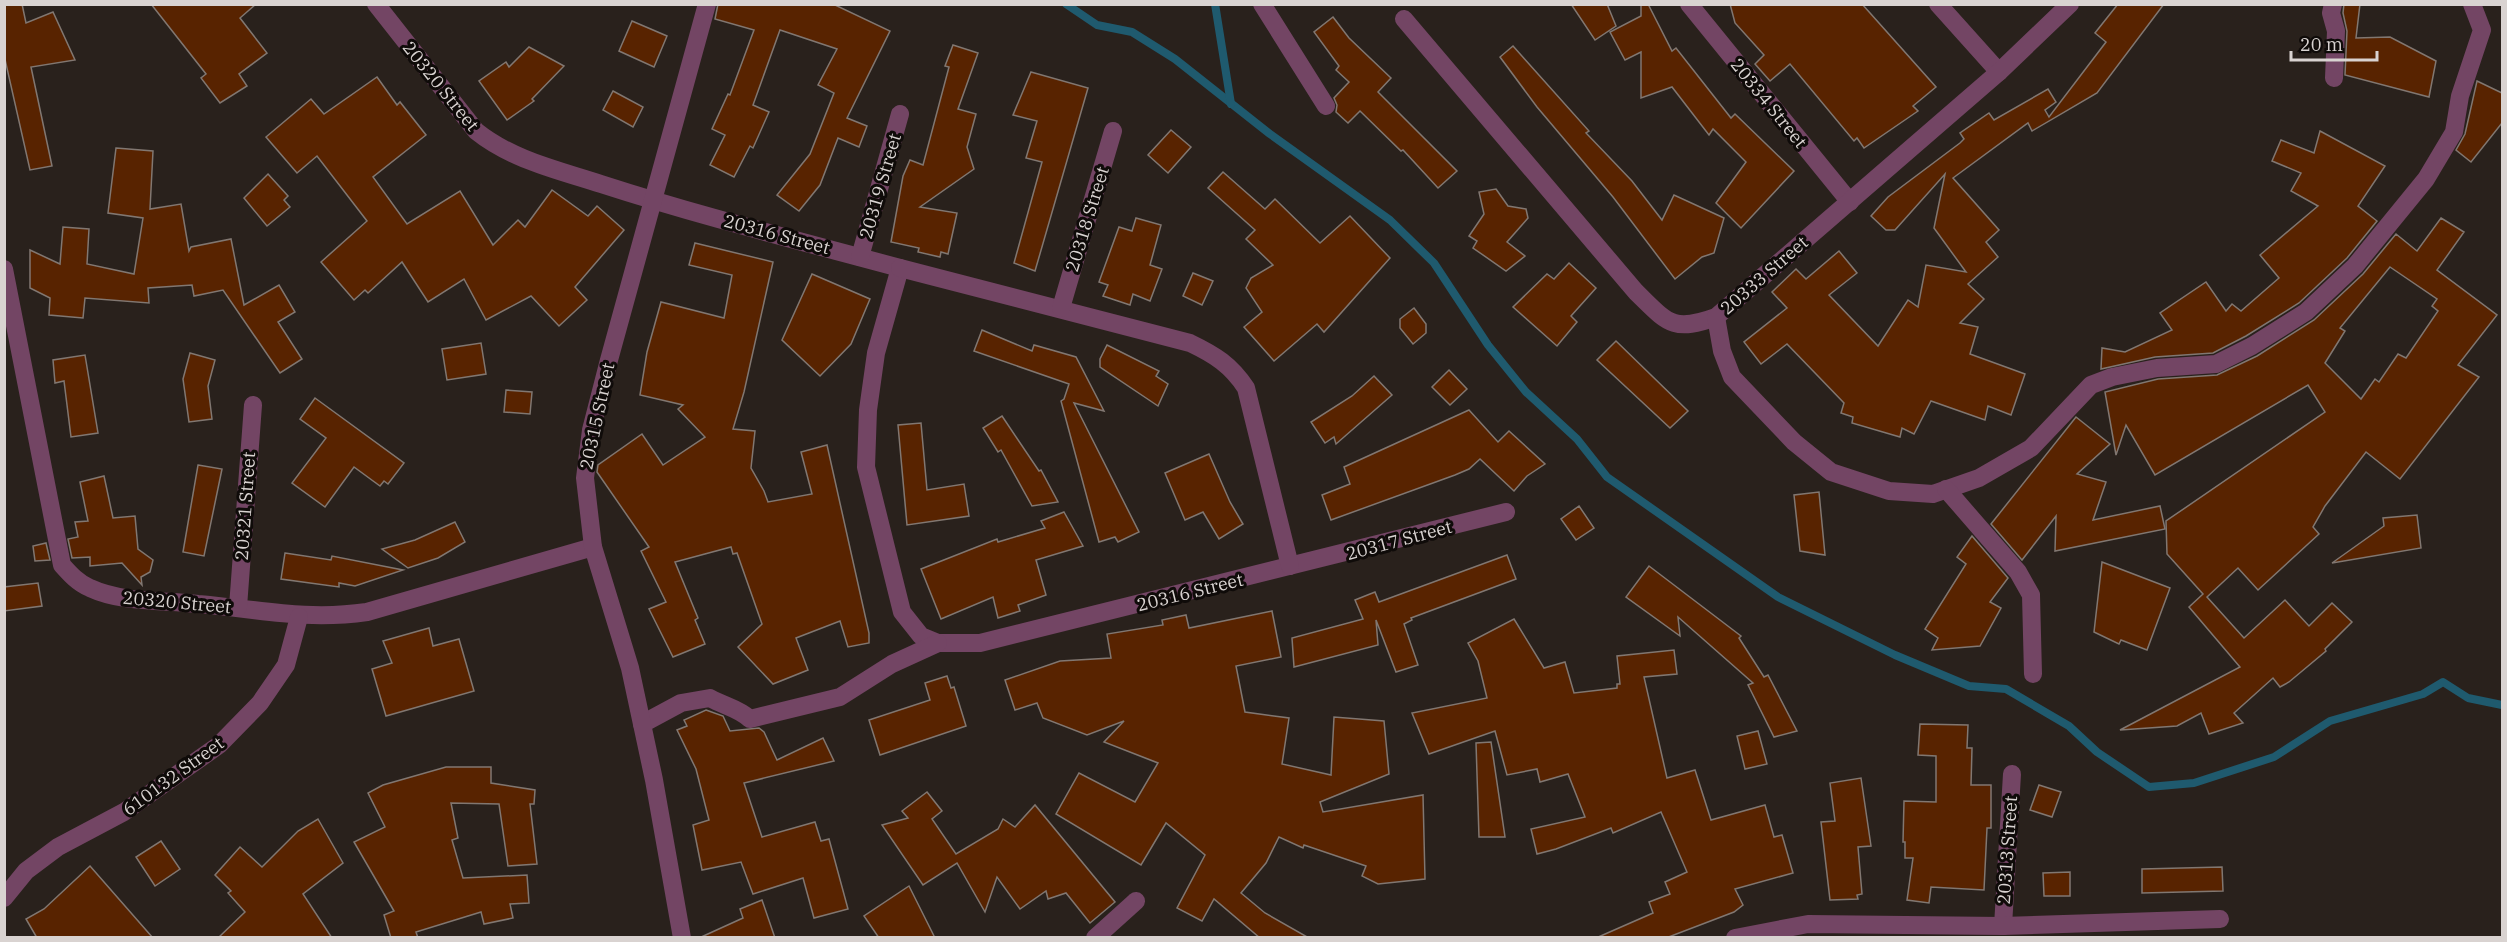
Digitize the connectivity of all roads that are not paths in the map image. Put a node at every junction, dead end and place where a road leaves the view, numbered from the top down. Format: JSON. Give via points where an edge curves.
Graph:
{"nodes":[{"id":1,"x":376,"y":4,"type":"edge"},
{"id":2,"x":707,"y":4,"type":"edge"},
{"id":3,"x":1262,"y":4,"type":"edge"},
{"id":4,"x":1689,"y":4,"type":"edge"},
{"id":5,"x":1938,"y":4,"type":"edge"},
{"id":6,"x":2070,"y":4,"type":"edge"},
{"id":7,"x":2333,"y":4,"type":"edge"},
{"id":8,"x":2472,"y":4,"type":"edge"},
{"id":9,"x":1404,"y":19,"type":"dead end"},
{"id":10,"x":1999,"y":72,"type":"junction"},
{"id":11,"x":2334,"y":78,"type":"dead end"},
{"id":12,"x":1326,"y":106,"type":"dead end"},
{"id":13,"x":900,"y":114,"type":"dead end"},
{"id":14,"x":1113,"y":130,"type":"dead end"},
{"id":15,"x":653,"y":201,"type":"junction"},
{"id":16,"x":1850,"y":202,"type":"junction"},
{"id":17,"x":860,"y":257,"type":"junction"},
{"id":18,"x":900,"y":268,"type":"junction"},
{"id":19,"x":4,"y":269,"type":"edge"},
{"id":20,"x":1061,"y":308,"type":"junction"},
{"id":21,"x":1716,"y":317,"type":"junction"},
{"id":22,"x":253,"y":405,"type":"dead end"},
{"id":23,"x":1946,"y":489,"type":"junction"},
{"id":24,"x":1506,"y":512,"type":"dead end"},
{"id":25,"x":593,"y":547,"type":"junction"},
{"id":26,"x":1290,"y":566,"type":"junction"},
{"id":27,"x":238,"y":607,"type":"junction"},
{"id":28,"x":299,"y":617,"type":"junction"},
{"id":29,"x":938,"y":643,"type":"junction"},
{"id":30,"x":2033,"y":675,"type":"dead end"},
{"id":31,"x":642,"y":724,"type":"junction"},
{"id":32,"x":2012,"y":774,"type":"dead end"},
{"id":33,"x":4,"y":898,"type":"edge"},
{"id":34,"x":1136,"y":902,"type":"dead end"},
{"id":35,"x":2220,"y":920,"type":"dead end"},
{"id":36,"x":2003,"y":926,"type":"junction"},
{"id":37,"x":2115,"y":931,"type":"edge"},
{"id":38,"x":1953,"y":932,"type":"edge"},
{"id":39,"x":682,"y":938,"type":"edge"},
{"id":40,"x":1095,"y":938,"type":"edge"},
{"id":41,"x":1735,"y":938,"type":"edge"}],
"edges":[{"from":1,"to":15,"type":"street","name":"20320 Street","via":[[476,131],[496,148]]},
{"from":2,"to":15,"type":"street","name":"20315 Street"},
{"from":3,"to":12,"type":"street"},
{"from":4,"to":16,"type":"street","name":"20334 Street"},
{"from":5,"to":10,"type":"street"},
{"from":6,"to":10,"type":"street","name":"20333 Street"},
{"from":7,"to":11,"type":"street"},
{"from":8,"to":23,"type":"street","via":[[2482,30],[2460,96],[2454,132],[2426,179],[2355,266],[2306,312],[2216,364],[2157,368],[2091,385],[2031,448],[1979,478]]},
{"from":9,"to":21,"type":"street","name":"20333 Street","via":[[1663,319],[1692,326]]},
{"from":10,"to":16,"type":"street","name":"20333 Street"},
{"from":13,"to":17,"type":"street","name":"20319 Street"},
{"from":14,"to":20,"type":"street","name":"20318 Street"},
{"from":15,"to":17,"type":"street","name":"20316 Street"},
{"from":15,"to":25,"type":"street","name":"20315 Street","via":[[591,430],[585,478]]},
{"from":16,"to":21,"type":"street","name":"20333 Street"},
{"from":17,"to":18,"type":"street","name":"20316 Street"},
{"from":18,"to":20,"type":"street","name":"20316 Street"},
{"from":18,"to":29,"type":"street","via":[[876,353],[867,418],[866,467],[902,612],[921,636]]},
{"from":19,"to":27,"type":"street","name":"20320 Street","via":[[62,565],[90,588],[114,596]]},
{"from":20,"to":26,"type":"street","name":"20316 Street","via":[[1190,343],[1233,369],[1251,404]]},
{"from":21,"to":23,"type":"street","via":[[1732,377],[1794,442],[1831,472],[1889,491],[1933,494]]},
{"from":22,"to":27,"type":"street","name":"20321 Street"},
{"from":23,"to":30,"type":"street","via":[[2018,572],[2031,595]]},
{"from":24,"to":26,"type":"street","name":"20317 Street"},
{"from":25,"to":28,"type":"street","name":"20320 Street","via":[[367,612]]},
{"from":25,"to":31,"type":"street","name":"20315 Street","via":[[630,668]]},
{"from":26,"to":29,"type":"street","name":"20316 Street","via":[[980,643]]},
{"from":27,"to":28,"type":"street","name":"20320 Street"},
{"from":28,"to":33,"type":"street","name":"610132 Street","via":[[286,664],[260,703],[219,745],[124,812],[58,847],[26,871]]},
{"from":29,"to":31,"type":"street","via":[[892,664],[840,697],[750,718],[710,698],[681,703]]},
{"from":31,"to":39,"type":"street","name":"20315 Street"},
{"from":32,"to":36,"type":"street","name":"20313 Street"},
{"from":34,"to":40,"type":"street"},
{"from":35,"to":37,"type":"street"},
{"from":36,"to":37,"type":"street"},
{"from":36,"to":38,"type":"street"},
{"from":38,"to":41,"type":"street","via":[[1808,924]]}]}
